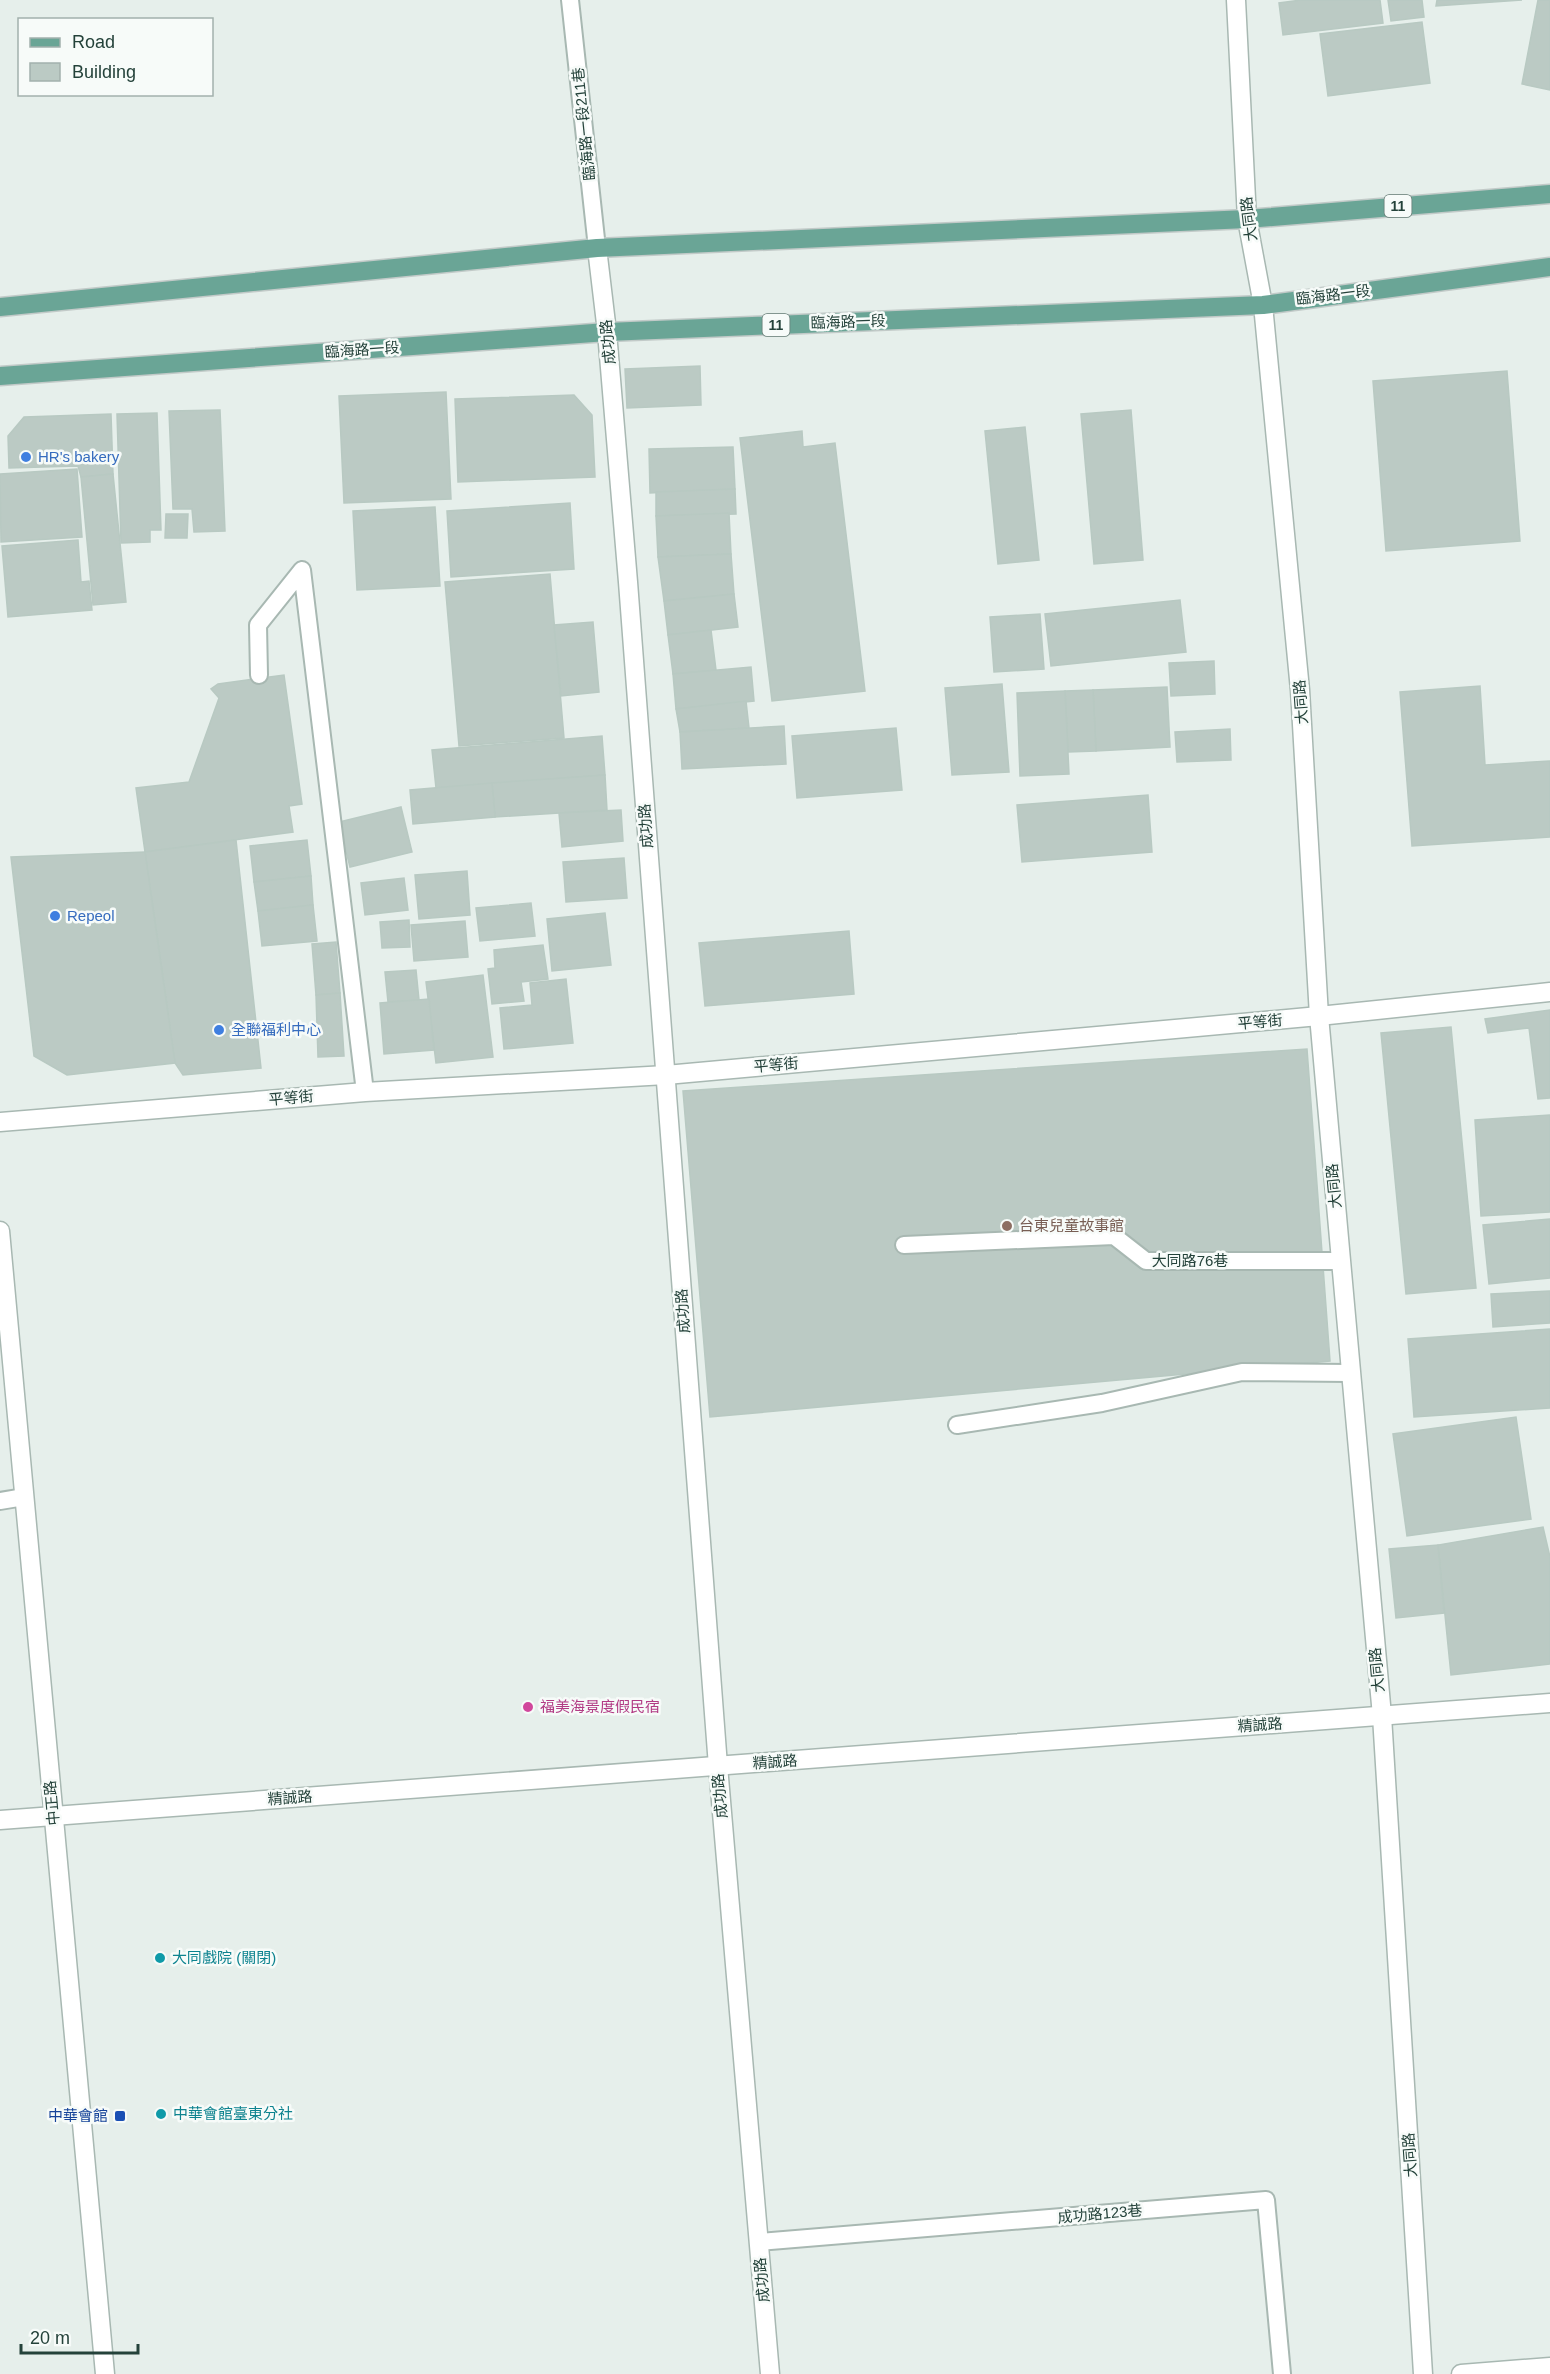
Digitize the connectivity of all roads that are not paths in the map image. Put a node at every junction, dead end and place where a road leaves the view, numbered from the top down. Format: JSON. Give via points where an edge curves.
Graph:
{"nodes":[{"id":1,"x":570,"y":0,"type":"edge"},
{"id":2,"x":1236,"y":0,"type":"edge"},
{"id":3,"x":1550,"y":194,"type":"edge"},
{"id":4,"x":1247,"y":219,"type":"junction"},
{"id":5,"x":597,"y":248,"type":"junction"},
{"id":6,"x":1550,"y":267,"type":"edge"},
{"id":7,"x":1263,"y":305,"type":"junction"},
{"id":8,"x":0,"y":307,"type":"edge"},
{"id":9,"x":607,"y":332,"type":"junction"},
{"id":10,"x":0,"y":376,"type":"edge"},
{"id":11,"x":259,"y":675,"type":"dead end"},
{"id":12,"x":1550,"y":992,"type":"edge"},
{"id":13,"x":1319,"y":1016,"type":"junction"},
{"id":14,"x":666,"y":1075,"type":"junction"},
{"id":15,"x":365,"y":1092,"type":"junction"},
{"id":16,"x":0,"y":1122,"type":"edge"},
{"id":17,"x":0,"y":1231,"type":"edge"},
{"id":18,"x":904,"y":1245,"type":"dead end"},
{"id":19,"x":1341,"y":1261,"type":"junction"},
{"id":20,"x":1350,"y":1373,"type":"junction"},
{"id":21,"x":957,"y":1425,"type":"dead end"},
{"id":22,"x":24,"y":1497,"type":"junction"},
{"id":23,"x":0,"y":1501,"type":"edge"},
{"id":24,"x":1550,"y":1703,"type":"edge"},
{"id":25,"x":1382,"y":1716,"type":"junction"},
{"id":26,"x":718,"y":1766,"type":"junction"},
{"id":27,"x":54,"y":1816,"type":"junction"},
{"id":28,"x":0,"y":1820,"type":"edge"},
{"id":29,"x":759,"y":2242,"type":"junction"},
{"id":30,"x":1550,"y":2367,"type":"edge"},
{"id":31,"x":105,"y":2374,"type":"edge"},
{"id":32,"x":770,"y":2374,"type":"edge"},
{"id":33,"x":1282,"y":2374,"type":"edge"},
{"id":34,"x":1424,"y":2374,"type":"edge"},
{"id":35,"x":1461,"y":2374,"type":"edge"}],
"edges":[{"from":1,"to":5,"type":"lane","name":"臨海路一段211巷"},
{"from":2,"to":4,"type":"street","name":"大同路"},
{"from":3,"to":4,"type":"main road","number":"11"},
{"from":4,"to":5,"type":"main road","number":"11"},
{"from":4,"to":7,"type":"street","name":"大同路"},
{"from":5,"to":8,"type":"main road","number":"11"},
{"from":5,"to":9,"type":"street","name":"成功路"},
{"from":6,"to":7,"type":"main road","name":"臨海路一段","number":"11"},
{"from":7,"to":9,"type":"main road","name":"臨海路一段","number":"11"},
{"from":7,"to":13,"type":"street","name":"大同路","via":[[1300,690]]},
{"from":9,"to":10,"type":"main road","name":"臨海路一段","number":"11"},
{"from":9,"to":14,"type":"street","name":"成功路"},
{"from":11,"to":15,"type":"lane","via":[[258,625],[302,570]]},
{"from":12,"to":13,"type":"street","name":"平等街"},
{"from":13,"to":14,"type":"street","name":"平等街"},
{"from":13,"to":19,"type":"street","name":"大同路"},
{"from":14,"to":15,"type":"street","name":"平等街"},
{"from":14,"to":26,"type":"street","name":"成功路"},
{"from":15,"to":16,"type":"street","name":"平等街"},
{"from":17,"to":22,"type":"street","name":"中正路"},
{"from":18,"to":19,"type":"lane","name":"大同路76巷","via":[[1114,1236],[1146,1261]]},
{"from":19,"to":20,"type":"street","name":"大同路"},
{"from":20,"to":21,"type":"lane","via":[[1242,1372],[1102,1403]]},
{"from":20,"to":25,"type":"street","name":"大同路"},
{"from":22,"to":23,"type":"lane"},
{"from":22,"to":27,"type":"street","name":"中正路"},
{"from":24,"to":25,"type":"street","name":"精誠路"},
{"from":25,"to":26,"type":"street","name":"精誠路"},
{"from":25,"to":34,"type":"street","name":"大同路"},
{"from":26,"to":27,"type":"street","name":"精誠路"},
{"from":26,"to":29,"type":"street","name":"成功路"},
{"from":27,"to":28,"type":"street","name":"精誠路"},
{"from":27,"to":31,"type":"street","name":"中正路"},
{"from":29,"to":32,"type":"street","name":"成功路"},
{"from":29,"to":33,"type":"lane","name":"成功路123巷","via":[[1266,2200]]},
{"from":30,"to":35,"type":"street"}]}
